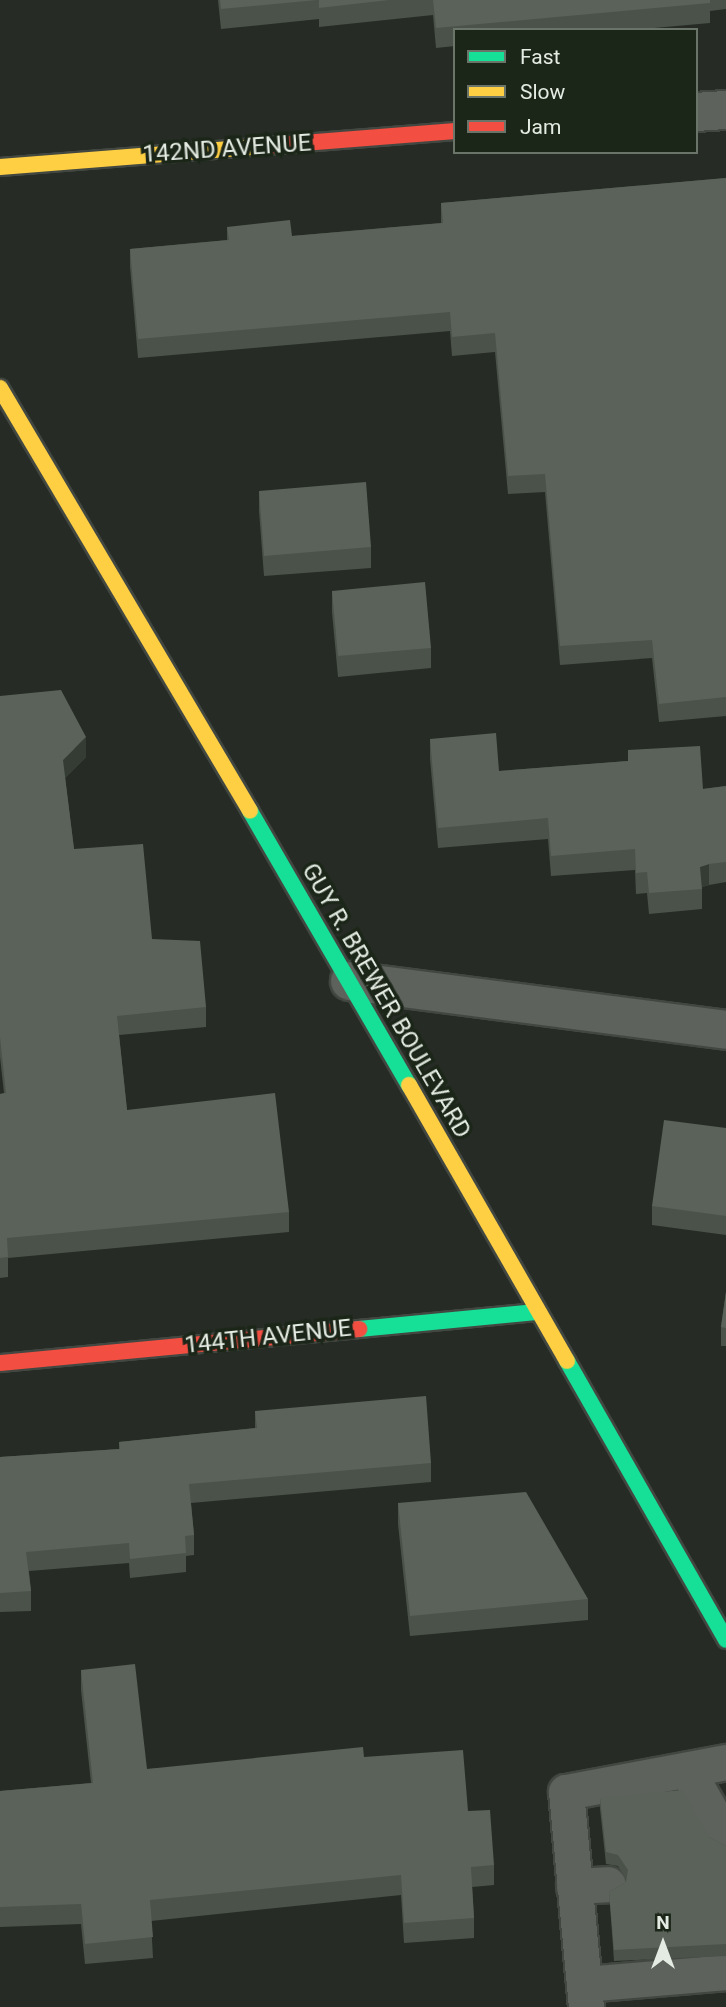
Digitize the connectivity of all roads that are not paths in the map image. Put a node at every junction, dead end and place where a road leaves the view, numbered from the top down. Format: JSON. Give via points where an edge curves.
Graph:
{"nodes":[{"id":1,"x":726,"y":110,"type":"edge"},
{"id":2,"x":698,"y":112,"type":"edge"},
{"id":3,"x":453,"y":131,"type":"edge"},
{"id":4,"x":0,"y":167,"type":"edge"},
{"id":5,"x":0,"y":388,"type":"edge"},
{"id":6,"x":350,"y":981,"type":"junction"},
{"id":7,"x":726,"y":1030,"type":"edge"},
{"id":8,"x":536,"y":1312,"type":"junction"},
{"id":9,"x":0,"y":1363,"type":"edge"},
{"id":10,"x":726,"y":1640,"type":"edge"},
{"id":11,"x":726,"y":1762,"type":"edge"},
{"id":12,"x":687,"y":1770,"type":"junction"},
{"id":13,"x":726,"y":1838,"type":"edge"},
{"id":14,"x":726,"y":1972,"type":"edge"},
{"id":15,"x":585,"y":1995,"type":"edge"}],
"edges":[{"from":1,"to":2,"type":"street"},
{"from":3,"to":4,"type":"main road","name":"142ND AVENUE"},
{"from":5,"to":6,"type":"main road","name":"GUY R. BREWER BOULEVARD"},
{"from":6,"to":7,"type":"street"},
{"from":6,"to":8,"type":"main road","name":"GUY R. BREWER BOULEVARD"},
{"from":8,"to":9,"type":"main road","name":"144TH AVENUE"},
{"from":8,"to":10,"type":"main road","name":"GUY R. BREWER BOULEVARD"},
{"from":11,"to":12,"type":"lane"},
{"from":12,"to":13,"type":"lane"},
{"from":12,"to":15,"type":"lane","via":[[566,1792],[591,1885]]},
{"from":14,"to":15,"type":"lane"}]}
